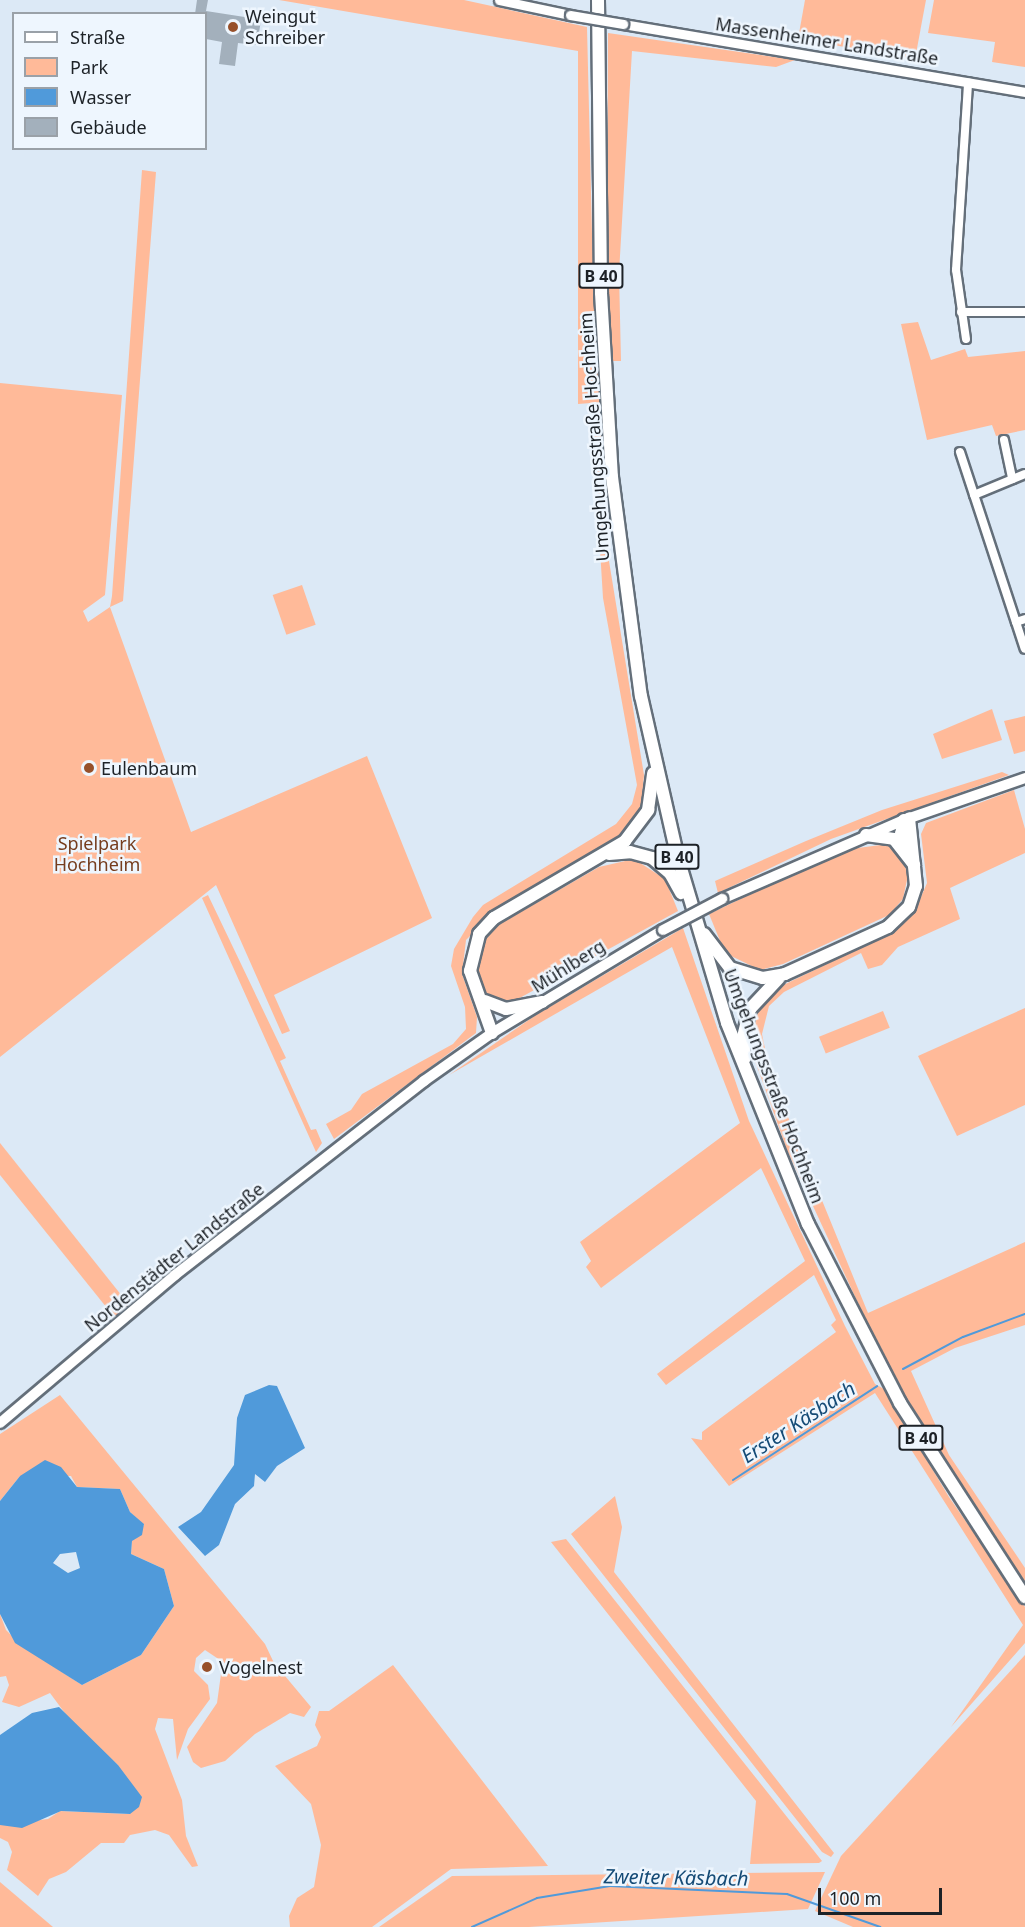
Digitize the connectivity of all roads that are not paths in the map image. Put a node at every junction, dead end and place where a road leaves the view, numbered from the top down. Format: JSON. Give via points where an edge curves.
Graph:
{"nodes":[{"id":1,"x":499,"y":0,"type":"edge"},
{"id":2,"x":598,"y":0,"type":"edge"},
{"id":3,"x":968,"y":82,"type":"junction"},
{"id":4,"x":1025,"y":92,"type":"edge"},
{"id":5,"x":961,"y":312,"type":"junction"},
{"id":6,"x":1025,"y":312,"type":"edge"},
{"id":7,"x":966,"y":339,"type":"dead end"},
{"id":8,"x":1004,"y":440,"type":"dead end"},
{"id":9,"x":960,"y":452,"type":"dead end"},
{"id":10,"x":1025,"y":474,"type":"edge"},
{"id":11,"x":1012,"y":479,"type":"junction"},
{"id":12,"x":974,"y":495,"type":"junction"},
{"id":13,"x":1025,"y":619,"type":"edge"},
{"id":14,"x":1016,"y":622,"type":"junction"},
{"id":15,"x":1025,"y":649,"type":"edge"},
{"id":16,"x":654,"y":760,"type":"junction"},
{"id":17,"x":1025,"y":778,"type":"edge"},
{"id":18,"x":906,"y":819,"type":"junction"},
{"id":19,"x":866,"y":835,"type":"junction"},
{"id":20,"x":908,"y":852,"type":"junction"},
{"id":21,"x":600,"y":858,"type":"junction"},
{"id":22,"x":916,"y":868,"type":"junction"},
{"id":23,"x":690,"y":906,"type":"junction"},
{"id":24,"x":696,"y":926,"type":"junction"},
{"id":25,"x":785,"y":974,"type":"junction"},
{"id":26,"x":474,"y":988,"type":"junction"},
{"id":27,"x":485,"y":1001,"type":"junction"},
{"id":28,"x":542,"y":1002,"type":"junction"},
{"id":29,"x":492,"y":1033,"type":"junction"},
{"id":30,"x":747,"y":1078,"type":"junction"},
{"id":31,"x":372,"y":1121,"type":"joint"},
{"id":32,"x":0,"y":1423,"type":"edge"},
{"id":33,"x":1025,"y":1597,"type":"edge"}],
"edges":[{"from":1,"to":3,"type":"street","name":"Massenheimer Landstraße","bridge":true},
{"from":2,"to":16,"type":"main road","name":"Umgehungsstraße Hochheim","number":"B 40","via":[[606,400],[622,572]]},
{"from":3,"to":4,"type":"street","name":"Massenheimer Landstraße"},
{"from":3,"to":5,"type":"street","via":[[956,270]]},
{"from":5,"to":6,"type":"street"},
{"from":5,"to":7,"type":"street"},
{"from":8,"to":11,"type":"street"},
{"from":9,"to":12,"type":"street"},
{"from":10,"to":11,"type":"street"},
{"from":11,"to":12,"type":"street"},
{"from":12,"to":14,"type":"street"},
{"from":13,"to":14,"type":"street"},
{"from":14,"to":15,"type":"street"},
{"from":16,"to":21,"type":"main road","via":[[650,798],[642,822],[626,841]]},
{"from":16,"to":23,"type":"main road","number":"B 40"},
{"from":17,"to":18,"type":"main road","name":"Mühlberg"},
{"from":18,"to":19,"type":"main road","name":"Mühlberg"},
{"from":18,"to":20,"type":"main road","via":[[901,834]]},
{"from":18,"to":22,"type":"main road"},
{"from":19,"to":20,"type":"main road","via":[[889,837]]},
{"from":19,"to":28,"type":"main road","name":"Mühlberg","bridge":true,"via":[[722,899]]},
{"from":20,"to":22,"type":"main road"},
{"from":21,"to":24,"type":"main road","via":[[630,852],[659,862],[675,879]]},
{"from":21,"to":26,"type":"main road","via":[[483,928],[470,955]]},
{"from":22,"to":25,"type":"main road","via":[[912,900],[894,923]]},
{"from":23,"to":24,"type":"main road","number":"B 40"},
{"from":23,"to":25,"type":"main road","via":[[716,956],[729,968],[757,978]]},
{"from":24,"to":30,"type":"main road","name":"Umgehungsstraße Hochheim","number":"B 40"},
{"from":25,"to":30,"type":"main road","via":[[761,993],[746,1018]]},
{"from":26,"to":27,"type":"main road"},
{"from":26,"to":29,"type":"main road"},
{"from":27,"to":28,"type":"main road","via":[[506,1009]]},
{"from":27,"to":29,"type":"main road","via":[[494,1018]]},
{"from":28,"to":29,"type":"main road","name":"Mühlberg"},
{"from":29,"to":31,"type":"main road","name":"Mühlberg"},
{"from":30,"to":33,"type":"main road","name":"Umgehungsstraße Hochheim","number":"B 40","via":[[808,1224],[877,1361],[952,1489]]},
{"from":31,"to":32,"type":"main road","name":"Nordenstädter Landstraße","via":[[175,1275]]}]}
